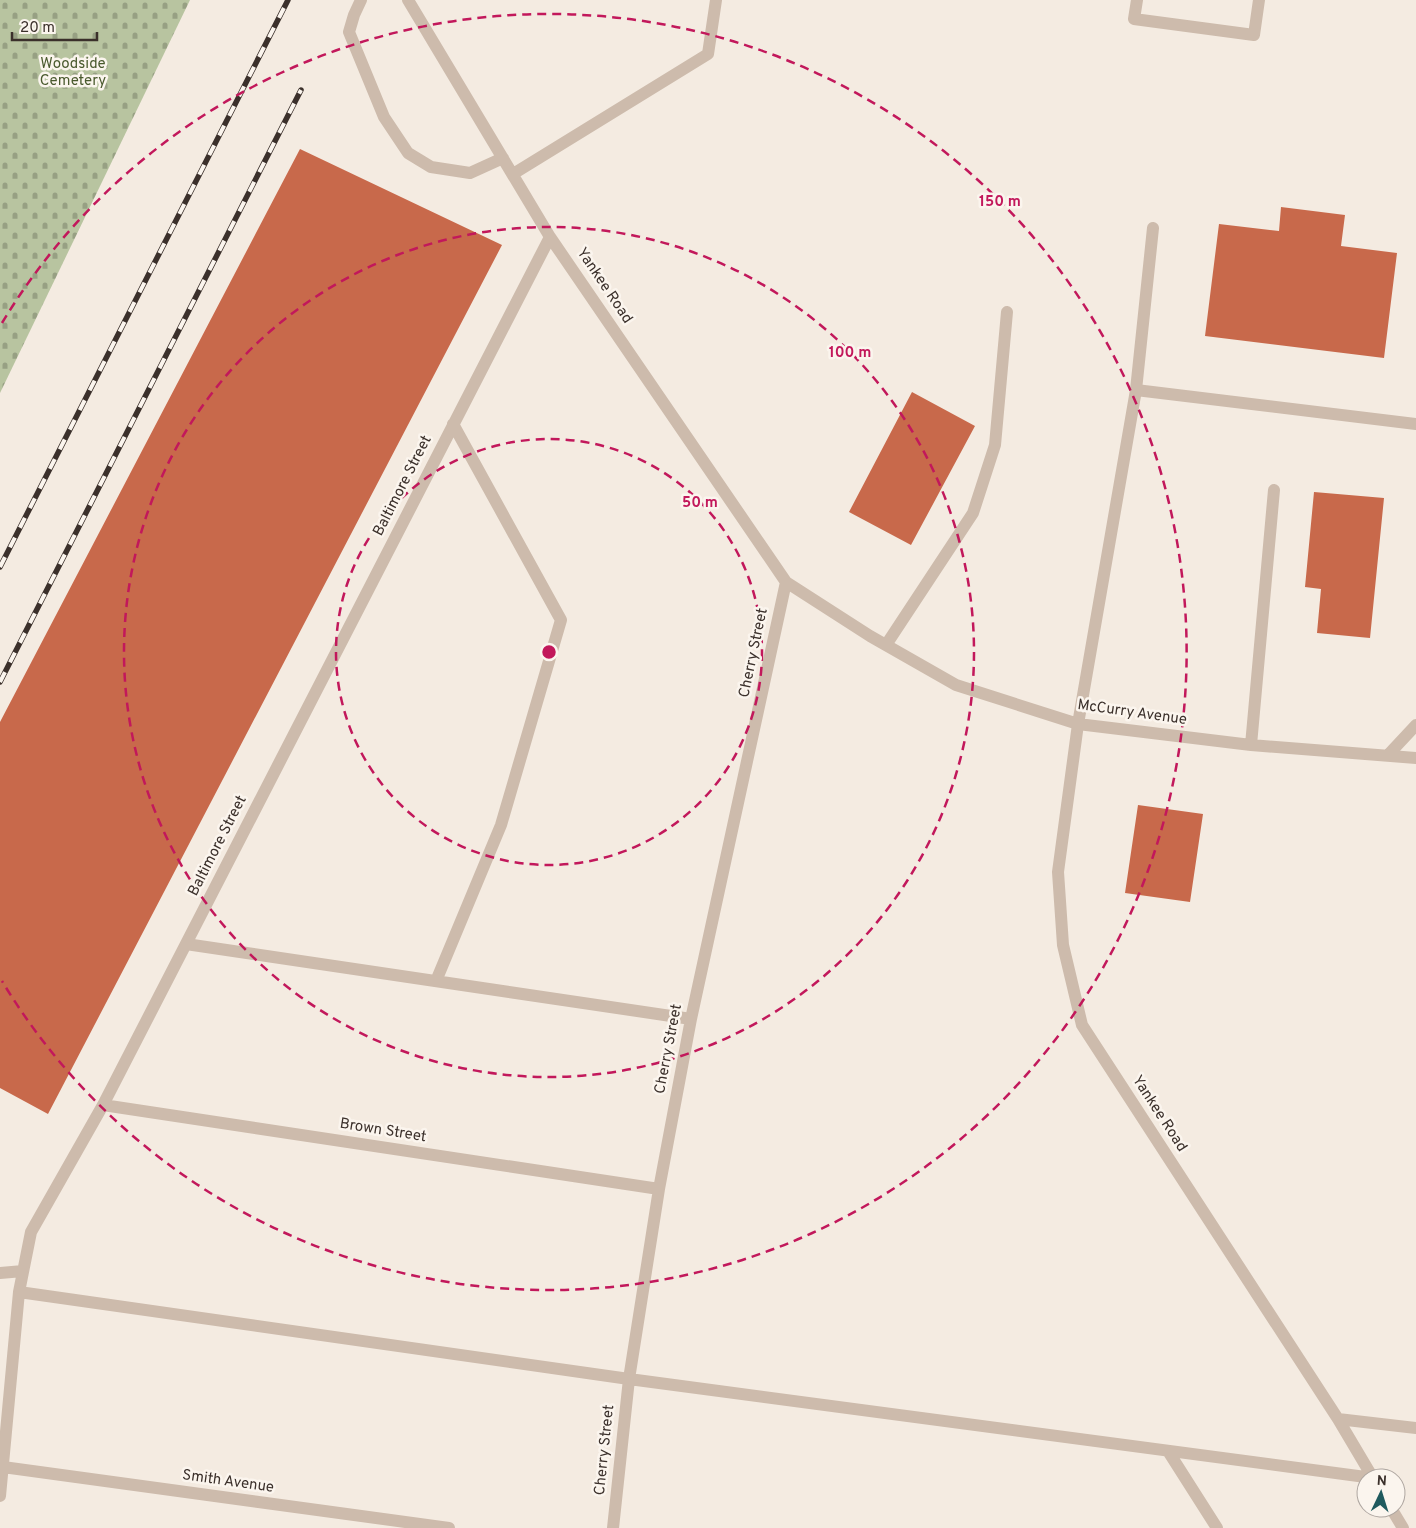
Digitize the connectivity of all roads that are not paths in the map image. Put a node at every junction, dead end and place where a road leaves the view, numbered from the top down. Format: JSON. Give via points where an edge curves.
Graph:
{"nodes":[{"id":1,"x":361,"y":0,"type":"edge"},
{"id":2,"x":408,"y":0,"type":"edge"},
{"id":3,"x":716,"y":0,"type":"edge"},
{"id":4,"x":1137,"y":0,"type":"edge"},
{"id":5,"x":1259,"y":0,"type":"edge"},
{"id":6,"x":503,"y":158,"type":"junction"},
{"id":7,"x":513,"y":174,"type":"junction"},
{"id":8,"x":1153,"y":228,"type":"dead end"},
{"id":9,"x":550,"y":236,"type":"junction"},
{"id":10,"x":1007,"y":312,"type":"dead end"},
{"id":11,"x":1136,"y":390,"type":"junction"},
{"id":12,"x":453,"y":424,"type":"junction"},
{"id":13,"x":1416,"y":424,"type":"edge"},
{"id":14,"x":1274,"y":490,"type":"dead end"},
{"id":15,"x":786,"y":582,"type":"junction"},
{"id":16,"x":886,"y":645,"type":"junction"},
{"id":17,"x":1078,"y":724,"type":"junction"},
{"id":18,"x":1416,"y":724,"type":"edge"},
{"id":19,"x":1251,"y":746,"type":"junction"},
{"id":20,"x":1388,"y":755,"type":"junction"},
{"id":21,"x":1416,"y":758,"type":"edge"},
{"id":22,"x":186,"y":944,"type":"junction"},
{"id":23,"x":436,"y":981,"type":"junction"},
{"id":24,"x":692,"y":1019,"type":"junction"},
{"id":25,"x":103,"y":1105,"type":"junction"},
{"id":26,"x":659,"y":1189,"type":"junction"},
{"id":27,"x":23,"y":1271,"type":"junction"},
{"id":28,"x":0,"y":1272,"type":"edge"},
{"id":29,"x":19,"y":1292,"type":"junction"},
{"id":30,"x":629,"y":1379,"type":"junction"},
{"id":31,"x":1338,"y":1419,"type":"junction"},
{"id":32,"x":1416,"y":1428,"type":"edge"},
{"id":33,"x":3,"y":1443,"type":"edge"},
{"id":34,"x":1168,"y":1451,"type":"junction"},
{"id":35,"x":3,"y":1467,"type":"junction"},
{"id":36,"x":1367,"y":1468,"type":"edge"},
{"id":37,"x":1356,"y":1476,"type":"edge"},
{"id":38,"x":0,"y":1496,"type":"edge"},
{"id":39,"x":449,"y":1528,"type":"edge"},
{"id":40,"x":613,"y":1528,"type":"edge"},
{"id":41,"x":1216,"y":1528,"type":"edge"}],
"edges":[{"from":1,"to":6,"type":"street","via":[[349,32],[384,117],[408,153],[431,167],[470,173]]},
{"from":2,"to":6,"type":"street","name":"Yankee Road"},
{"from":3,"to":7,"type":"street","via":[[708,54]]},
{"from":4,"to":5,"type":"street","via":[[1134,19],[1254,35]]},
{"from":6,"to":7,"type":"street","name":"Yankee Road"},
{"from":7,"to":9,"type":"street","name":"Yankee Road"},
{"from":8,"to":11,"type":"street","name":"Yankee Road"},
{"from":9,"to":12,"type":"street","name":"Baltimore Street"},
{"from":9,"to":15,"type":"street","name":"Yankee Road"},
{"from":10,"to":16,"type":"street","via":[[995,445],[973,513]]},
{"from":11,"to":13,"type":"street"},
{"from":11,"to":17,"type":"street","name":"Yankee Road"},
{"from":12,"to":22,"type":"street","name":"Baltimore Street"},
{"from":12,"to":23,"type":"street","via":[[561,620],[501,825]]},
{"from":14,"to":19,"type":"street"},
{"from":15,"to":16,"type":"street","name":"McCurry Avenue"},
{"from":15,"to":24,"type":"street","name":"Cherry Street"},
{"from":16,"to":17,"type":"street","name":"McCurry Avenue","via":[[956,685]]},
{"from":17,"to":19,"type":"street","name":"McCurry Avenue"},
{"from":17,"to":31,"type":"street","name":"Yankee Road","via":[[1058,872],[1062,945],[1082,1025]]},
{"from":18,"to":20,"type":"street"},
{"from":19,"to":20,"type":"street","name":"McCurry Avenue"},
{"from":20,"to":21,"type":"street","name":"McCurry Avenue"},
{"from":22,"to":23,"type":"street"},
{"from":22,"to":25,"type":"street","name":"Baltimore Street"},
{"from":23,"to":24,"type":"street"},
{"from":24,"to":26,"type":"street","name":"Cherry Street"},
{"from":25,"to":26,"type":"street","name":"Brown Street"},
{"from":25,"to":27,"type":"street","name":"Baltimore Street","via":[[31,1232]]},
{"from":26,"to":30,"type":"street","name":"Cherry Street"},
{"from":27,"to":28,"type":"street"},
{"from":27,"to":29,"type":"street","name":"Baltimore Street"},
{"from":29,"to":30,"type":"street"},
{"from":29,"to":33,"type":"street","name":"Baltimore Street"},
{"from":30,"to":34,"type":"street"},
{"from":30,"to":40,"type":"street","name":"Cherry Street"},
{"from":31,"to":32,"type":"street"},
{"from":31,"to":36,"type":"street","name":"Yankee Road"},
{"from":33,"to":35,"type":"street","name":"Baltimore Street"},
{"from":34,"to":37,"type":"street"},
{"from":34,"to":41,"type":"street"},
{"from":35,"to":38,"type":"street","name":"Baltimore Street"},
{"from":35,"to":39,"type":"street","name":"Smith Avenue"}]}
